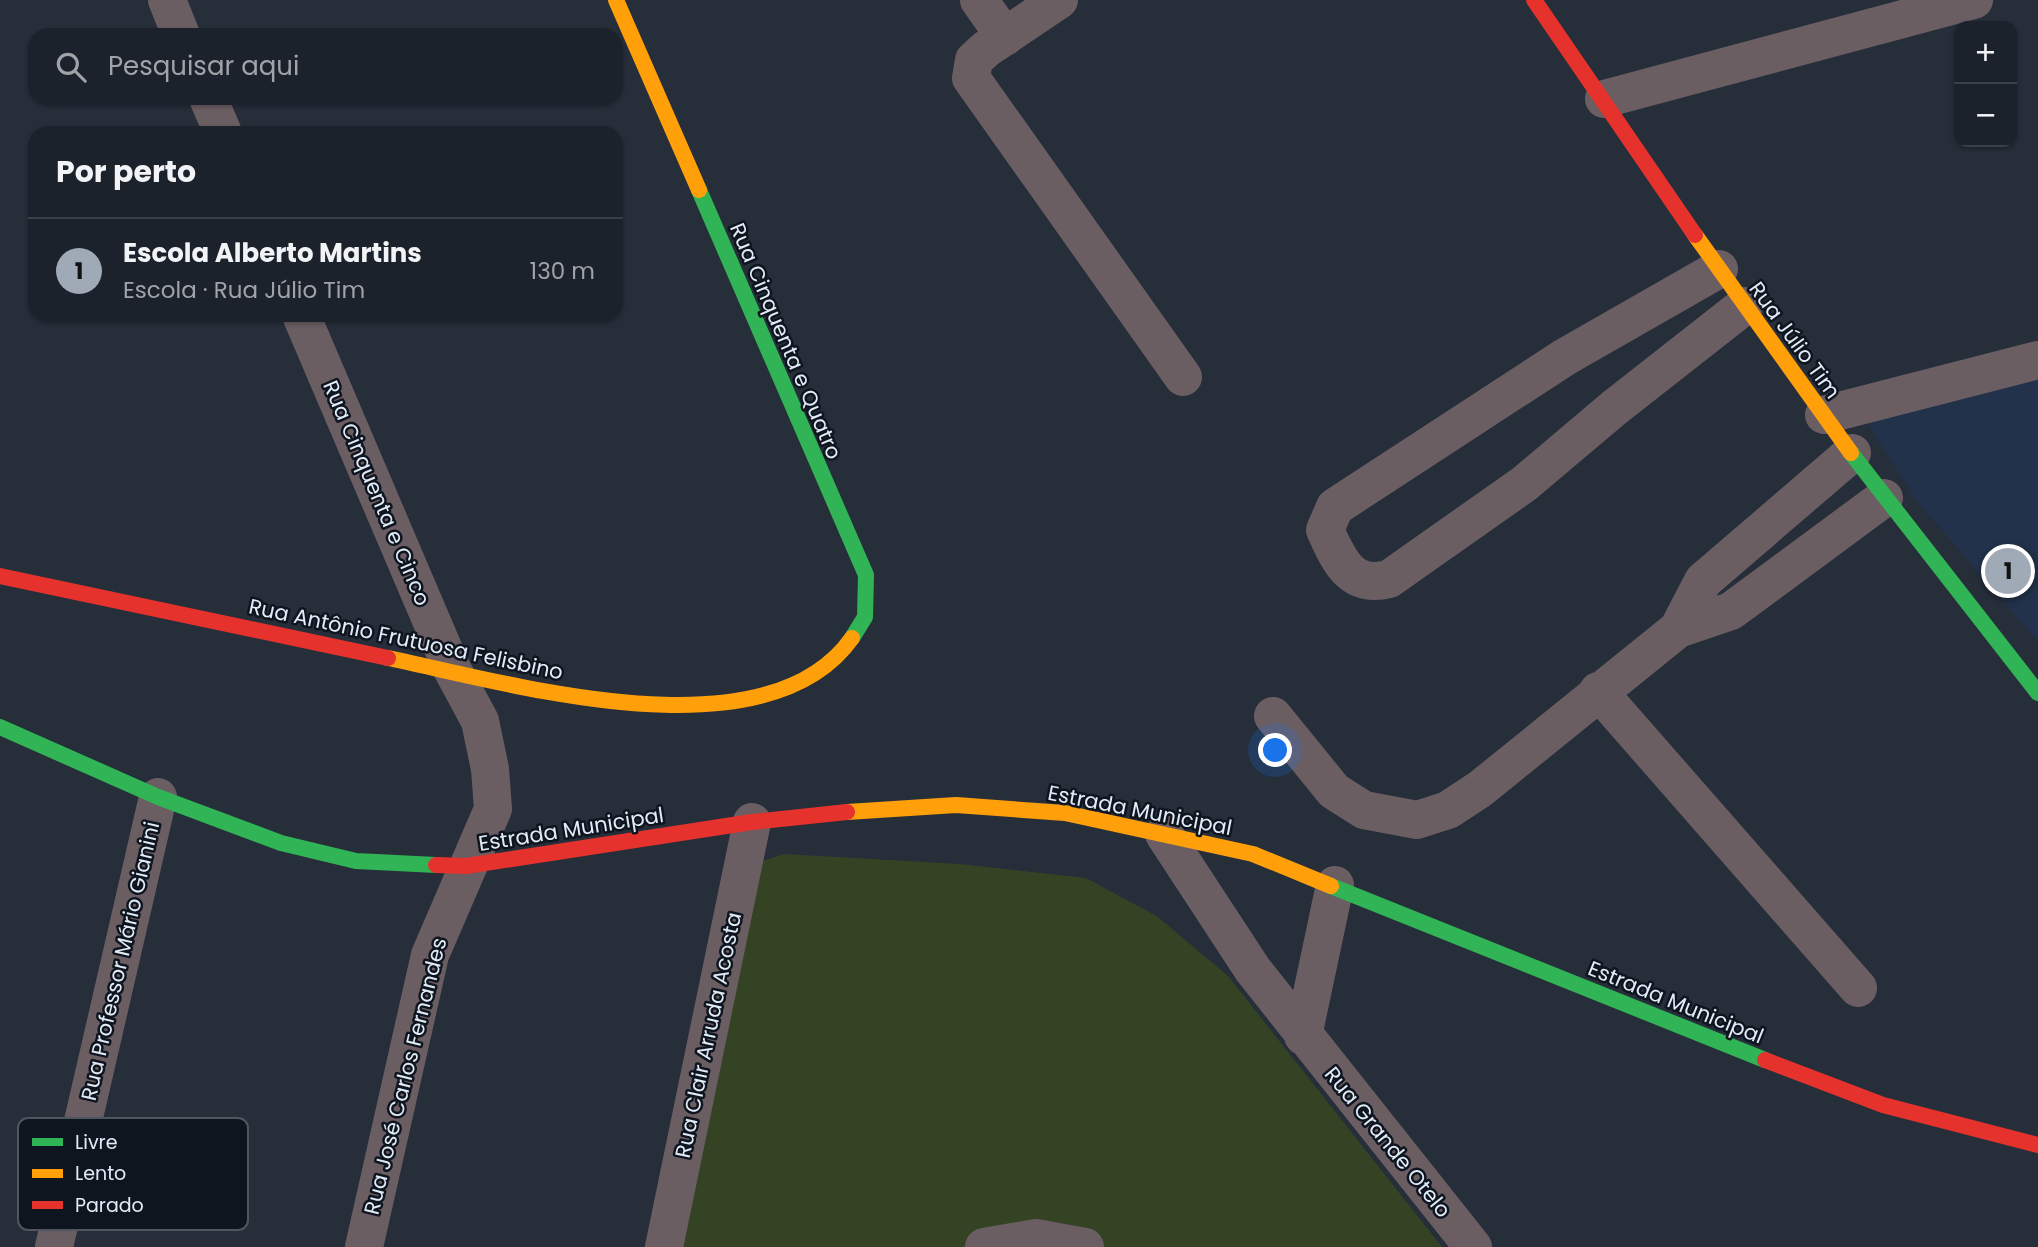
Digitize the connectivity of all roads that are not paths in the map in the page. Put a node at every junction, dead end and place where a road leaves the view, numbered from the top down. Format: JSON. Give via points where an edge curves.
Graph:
{"nodes":[{"id":1,"x":167,"y":0,"type":"edge"},
{"id":2,"x":616,"y":0,"type":"edge"},
{"id":3,"x":979,"y":0,"type":"edge"},
{"id":4,"x":1059,"y":0,"type":"edge"},
{"id":5,"x":1534,"y":0,"type":"edge"},
{"id":6,"x":1974,"y":0,"type":"edge"},
{"id":7,"x":1861,"y":14,"type":"edge"},
{"id":8,"x":178,"y":28,"type":"edge"},
{"id":9,"x":1005,"y":37,"type":"junction"},
{"id":10,"x":1604,"y":99,"type":"junction"},
{"id":11,"x":211,"y":105,"type":"edge"},
{"id":12,"x":220,"y":126,"type":"edge"},
{"id":13,"x":1719,"y":269,"type":"junction"},
{"id":14,"x":1744,"y":306,"type":"junction"},
{"id":15,"x":304,"y":322,"type":"edge"},
{"id":16,"x":2038,"y":360,"type":"edge"},
{"id":17,"x":1183,"y":377,"type":"dead end"},
{"id":18,"x":1824,"y":415,"type":"junction"},
{"id":19,"x":1852,"y":453,"type":"junction"},
{"id":20,"x":1884,"y":498,"type":"junction"},
{"id":21,"x":0,"y":576,"type":"edge"},
{"id":22,"x":1678,"y":629,"type":"junction"},
{"id":23,"x":452,"y":669,"type":"junction"},
{"id":24,"x":804,"y":683,"type":"joint"},
{"id":25,"x":1598,"y":691,"type":"junction"},
{"id":26,"x":2038,"y":693,"type":"edge"},
{"id":27,"x":1273,"y":716,"type":"dead end"},
{"id":28,"x":0,"y":727,"type":"edge"},
{"id":29,"x":158,"y":797,"type":"junction"},
{"id":30,"x":752,"y":822,"type":"junction"},
{"id":31,"x":1164,"y":834,"type":"junction"},
{"id":32,"x":466,"y":866,"type":"junction"},
{"id":33,"x":1335,"y":886,"type":"junction"},
{"id":34,"x":1858,"y":988,"type":"dead end"},
{"id":35,"x":1303,"y":1037,"type":"junction"},
{"id":36,"x":84,"y":1118,"type":"edge"},
{"id":37,"x":2038,"y":1144,"type":"edge"},
{"id":38,"x":364,"y":1247,"type":"edge"},
{"id":39,"x":664,"y":1247,"type":"edge"},
{"id":40,"x":984,"y":1247,"type":"edge"},
{"id":41,"x":1085,"y":1247,"type":"edge"},
{"id":42,"x":1473,"y":1247,"type":"edge"}],
"edges":[{"from":1,"to":8,"type":"street"},
{"from":2,"to":24,"type":"street","name":"Rua Cinquenta e Quatro","via":[[866,575],[865,620],[838,659]]},
{"from":3,"to":9,"type":"street"},
{"from":4,"to":9,"type":"street"},
{"from":5,"to":10,"type":"street","name":"Rua Júlio Tim"},
{"from":6,"to":7,"type":"street"},
{"from":7,"to":10,"type":"street"},
{"from":9,"to":17,"type":"street","via":[[974,60],[971,78]]},
{"from":10,"to":13,"type":"street","name":"Rua Júlio Tim"},
{"from":11,"to":12,"type":"street"},
{"from":13,"to":14,"type":"street","name":"Rua Júlio Tim"},
{"from":13,"to":14,"type":"street","via":[[1565,358],[1335,507],[1325,530],[1336,554],[1355,578],[1389,579],[1524,484]]},
{"from":14,"to":18,"type":"street","name":"Rua Júlio Tim"},
{"from":15,"to":23,"type":"street","name":"Rua Cinquenta e Cinco"},
{"from":16,"to":18,"type":"street"},
{"from":18,"to":19,"type":"street","name":"Rua Júlio Tim"},
{"from":19,"to":20,"type":"street","name":"Rua Júlio Tim"},
{"from":19,"to":22,"type":"street","via":[[1703,581]]},
{"from":20,"to":22,"type":"street","via":[[1731,611]]},
{"from":20,"to":26,"type":"street","name":"Rua Júlio Tim"},
{"from":21,"to":23,"type":"street","name":"Rua Antônio Frutuosa Felisbino"},
{"from":22,"to":25,"type":"street"},
{"from":23,"to":24,"type":"street","name":"Rua Antônio Frutuosa Felisbino","via":[[569,696],[659,705],[731,703]]},
{"from":23,"to":32,"type":"street","name":"Rua Cinquenta e Cinco","via":[[480,721],[493,809]]},
{"from":25,"to":27,"type":"street","via":[[1480,789],[1448,810],[1417,820],[1364,810],[1334,791]]},
{"from":25,"to":34,"type":"street"},
{"from":28,"to":29,"type":"street","name":"Estrada Municipal"},
{"from":29,"to":32,"type":"street","name":"Estrada Municipal","via":[[281,843],[356,861]]},
{"from":29,"to":36,"type":"street","name":"Rua Professor Mário Gianini"},
{"from":30,"to":31,"type":"street","name":"Estrada Municipal","via":[[956,805],[1065,813]]},
{"from":30,"to":32,"type":"street","name":"Estrada Municipal"},
{"from":30,"to":39,"type":"street","name":"Rua Clair Arruda Acosta"},
{"from":31,"to":33,"type":"street","name":"Estrada Municipal","via":[[1253,854]]},
{"from":31,"to":35,"type":"street","name":"Rua Grande Otelo"},
{"from":32,"to":38,"type":"street","name":"Rua José Carlos Fernandes","via":[[430,955]]},
{"from":33,"to":35,"type":"street"},
{"from":33,"to":37,"type":"street","name":"Estrada Municipal","via":[[1883,1105]]},
{"from":35,"to":42,"type":"street","name":"Rua Grande Otelo"},
{"from":40,"to":41,"type":"street","via":[[1036,1238]]}]}
